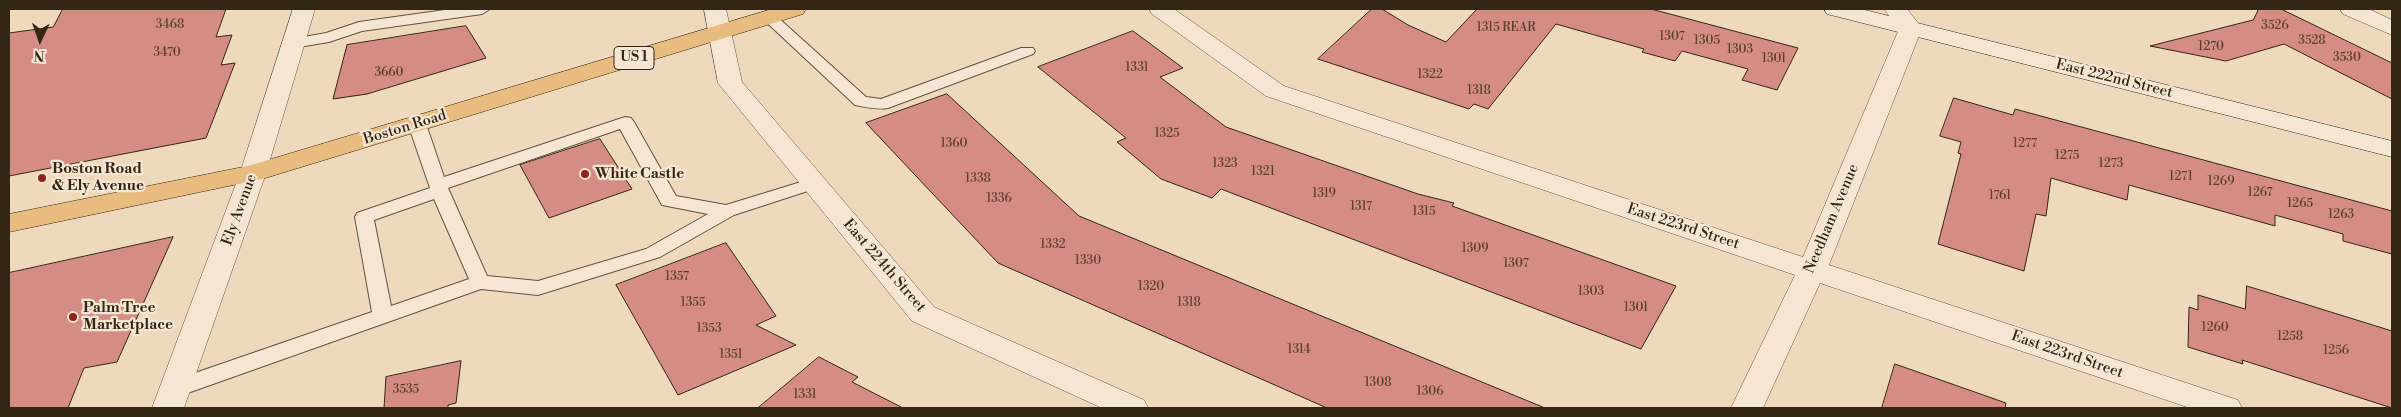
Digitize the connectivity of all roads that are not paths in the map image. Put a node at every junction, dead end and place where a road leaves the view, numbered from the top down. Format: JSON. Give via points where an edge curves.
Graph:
{"nodes":[{"id":1,"x":304,"y":9,"type":"edge"},
{"id":2,"x":482,"y":9,"type":"edge"},
{"id":3,"x":795,"y":9,"type":"edge"},
{"id":4,"x":1160,"y":9,"type":"edge"},
{"id":5,"x":1835,"y":9,"type":"edge"},
{"id":6,"x":2352,"y":9,"type":"edge"},
{"id":7,"x":769,"y":17,"type":"junction"},
{"id":8,"x":1903,"y":18,"type":"edge"},
{"id":9,"x":718,"y":20,"type":"edge"},
{"id":10,"x":2392,"y":28,"type":"edge"},
{"id":11,"x":293,"y":43,"type":"junction"},
{"id":12,"x":1027,"y":51,"type":"dead end"},
{"id":13,"x":417,"y":124,"type":"junction"},
{"id":14,"x":2392,"y":149,"type":"edge"},
{"id":15,"x":253,"y":173,"type":"junction"},
{"id":16,"x":814,"y":184,"type":"junction"},
{"id":17,"x":439,"y":188,"type":"junction"},
{"id":18,"x":727,"y":212,"type":"junction"},
{"id":19,"x":9,"y":223,"type":"edge"},
{"id":20,"x":1812,"y":270,"type":"junction"},
{"id":21,"x":480,"y":282,"type":"junction"},
{"id":22,"x":383,"y":316,"type":"junction"},
{"id":23,"x":172,"y":398,"type":"edge"},
{"id":24,"x":1132,"y":408,"type":"edge"},
{"id":25,"x":1747,"y":408,"type":"edge"},
{"id":26,"x":2226,"y":408,"type":"edge"}],
"edges":[{"from":1,"to":11,"type":"street","name":"Ely Avenue"},
{"from":2,"to":11,"type":"lane","via":[[359,28]]},
{"from":3,"to":7,"type":"main road","name":"Boston Road","number":"US 1"},
{"from":4,"to":20,"type":"street","name":"East 223rd Street","via":[[1275,91]]},
{"from":5,"to":8,"type":"street","name":"East 222nd Street"},
{"from":6,"to":10,"type":"street"},
{"from":7,"to":9,"type":"main road","name":"Boston Road","number":"US 1"},
{"from":7,"to":12,"type":"lane","via":[[861,101],[882,104]]},
{"from":8,"to":14,"type":"street","name":"East 222nd Street"},
{"from":8,"to":20,"type":"street","name":"Needham Avenue"},
{"from":9,"to":13,"type":"main road","name":"Boston Road","number":"US 1"},
{"from":9,"to":16,"type":"street","name":"East 224th Street","via":[[730,83]]},
{"from":11,"to":15,"type":"street","name":"Ely Avenue"},
{"from":13,"to":15,"type":"main road","name":"Boston Road","number":"US 1"},
{"from":13,"to":17,"type":"lane"},
{"from":15,"to":19,"type":"main road","name":"Boston Road","number":"US 1"},
{"from":15,"to":23,"type":"street","name":"Ely Avenue"},
{"from":16,"to":18,"type":"lane"},
{"from":16,"to":24,"type":"street","name":"East 224th Street","via":[[923,314]]},
{"from":17,"to":18,"type":"lane","via":[[624,122],[669,200]]},
{"from":17,"to":21,"type":"lane"},
{"from":17,"to":22,"type":"lane","via":[[364,216]]},
{"from":18,"to":21,"type":"lane","via":[[653,253],[538,288]]},
{"from":20,"to":25,"type":"street","name":"Needham Avenue"},
{"from":20,"to":26,"type":"street","name":"East 223rd Street"},
{"from":21,"to":22,"type":"lane"},
{"from":22,"to":23,"type":"lane"}]}
